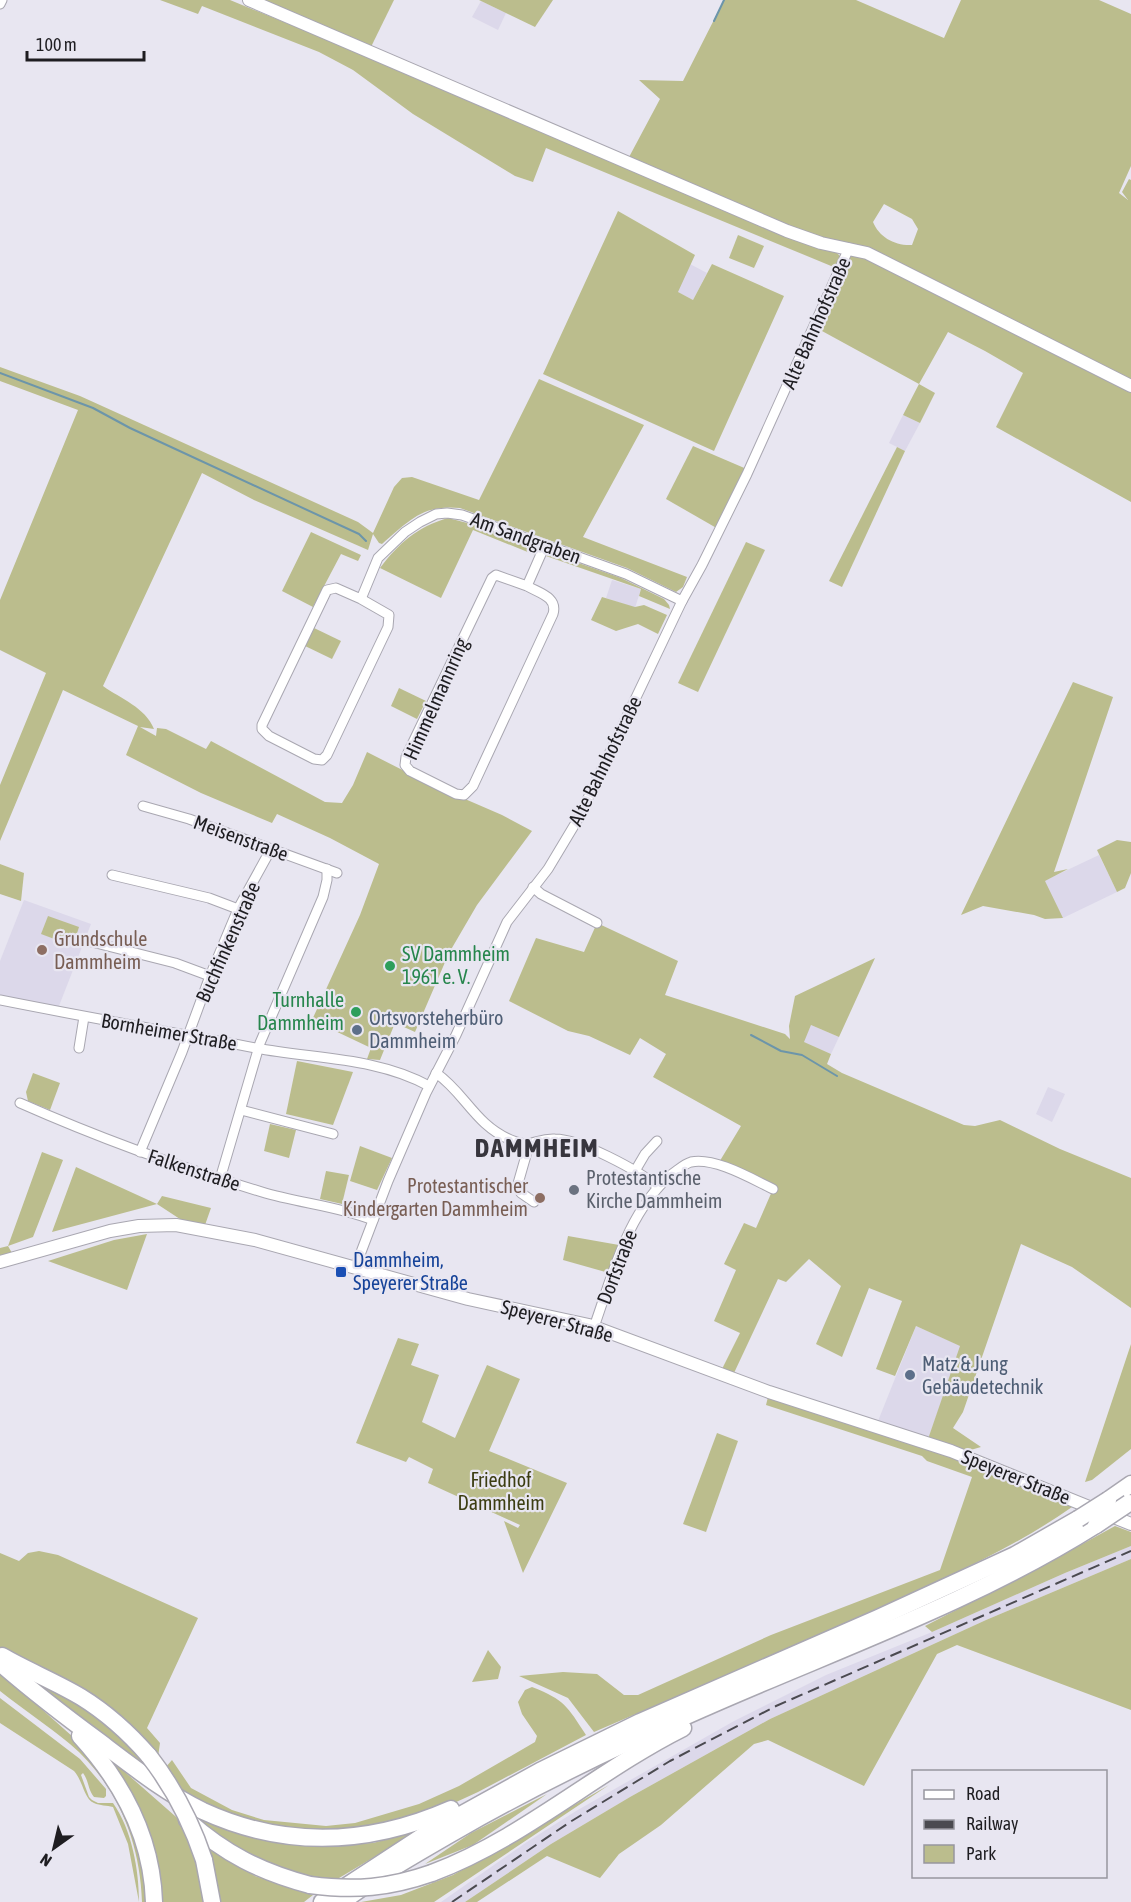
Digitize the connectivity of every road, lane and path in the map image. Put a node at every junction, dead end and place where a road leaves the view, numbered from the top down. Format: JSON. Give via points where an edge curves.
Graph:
{"nodes":[{"id":1,"x":249,"y":0,"type":"edge"},
{"id":2,"x":849,"y":248,"type":"junction"},
{"id":3,"x":1131,"y":386,"type":"edge"},
{"id":4,"x":545,"y":545,"type":"junction"},
{"id":5,"x":527,"y":586,"type":"junction"},
{"id":6,"x":361,"y":599,"type":"junction"},
{"id":7,"x":681,"y":601,"type":"junction"},
{"id":8,"x":143,"y":806,"type":"dead end"},
{"id":9,"x":271,"y":849,"type":"junction"},
{"id":10,"x":327,"y":869,"type":"junction"},
{"id":11,"x":338,"y":873,"type":"dead end"},
{"id":12,"x":112,"y":875,"type":"dead end"},
{"id":13,"x":533,"y":887,"type":"junction"},
{"id":14,"x":238,"y":909,"type":"junction"},
{"id":15,"x":597,"y":923,"type":"dead end"},
{"id":16,"x":84,"y":940,"type":"dead end"},
{"id":17,"x":210,"y":976,"type":"junction"},
{"id":18,"x":0,"y":1000,"type":"edge"},
{"id":19,"x":84,"y":1017,"type":"junction"},
{"id":20,"x":188,"y":1036,"type":"junction"},
{"id":21,"x":79,"y":1048,"type":"dead end"},
{"id":22,"x":258,"y":1049,"type":"junction"},
{"id":23,"x":436,"y":1073,"type":"junction"},
{"id":24,"x":429,"y":1086,"type":"junction"},
{"id":25,"x":20,"y":1103,"type":"dead end"},
{"id":26,"x":241,"y":1110,"type":"junction"},
{"id":27,"x":333,"y":1134,"type":"dead end"},
{"id":28,"x":657,"y":1140,"type":"dead end"},
{"id":29,"x":529,"y":1145,"type":"junction"},
{"id":30,"x":140,"y":1152,"type":"junction"},
{"id":31,"x":635,"y":1171,"type":"junction"},
{"id":32,"x":220,"y":1179,"type":"junction"},
{"id":33,"x":657,"y":1187,"type":"junction"},
{"id":34,"x":773,"y":1189,"type":"dead end"},
{"id":35,"x":534,"y":1202,"type":"dead end"},
{"id":36,"x":373,"y":1220,"type":"junction"},
{"id":37,"x":0,"y":1262,"type":"edge"},
{"id":38,"x":355,"y":1268,"type":"junction"},
{"id":39,"x":594,"y":1327,"type":"junction"},
{"id":40,"x":1131,"y":1484,"type":"edge"},
{"id":41,"x":1130,"y":1502,"type":"edge"},
{"id":42,"x":1131,"y":1524,"type":"edge"},
{"id":43,"x":0,"y":1654,"type":"edge"},
{"id":44,"x":0,"y":1663,"type":"edge"},
{"id":45,"x":765,"y":1682,"type":"junction"},
{"id":46,"x":51,"y":1705,"type":"junction"},
{"id":47,"x":128,"y":1764,"type":"junction"},
{"id":48,"x":540,"y":1771,"type":"junction"},
{"id":49,"x":154,"y":1902,"type":"edge"},
{"id":50,"x":212,"y":1902,"type":"edge"},
{"id":51,"x":322,"y":1902,"type":"edge"},
{"id":52,"x":342,"y":1902,"type":"edge"}],
"edges":[{"from":1,"to":2,"type":"street","via":[[800,236]]},
{"from":2,"to":3,"type":"street","via":[[884,261]]},
{"from":2,"to":7,"type":"street","name":"Alte Bahnhofstraße","via":[[747,474]]},
{"from":4,"to":5,"type":"street"},
{"from":4,"to":6,"type":"street","name":"Am Sandgraben","via":[[462,515],[432,516],[412,526],[378,558]]},
{"from":4,"to":7,"type":"street","name":"Am Sandgraben","via":[[626,574]]},
{"from":5,"to":5,"type":"street","name":"Himmelmannring","via":[[551,599],[555,606],[553,614],[473,786],[464,795],[456,794],[410,771],[405,765],[406,757],[492,578],[501,576]]},
{"from":6,"to":6,"type":"street","via":[[389,615],[388,627],[327,755],[322,760],[314,759],[269,736],[262,725],[327,590],[336,588]]},
{"from":7,"to":13,"type":"street","name":"Alte Bahnhofstraße","via":[[578,819]]},
{"from":8,"to":9,"type":"street","name":"Meisenstraße"},
{"from":9,"to":10,"type":"street","name":"Meisenstraße"},
{"from":9,"to":14,"type":"street","name":"Buchfinkenstraße"},
{"from":10,"to":11,"type":"street","name":"Meisenstraße"},
{"from":10,"to":22,"type":"street","via":[[323,897]]},
{"from":12,"to":14,"type":"street","via":[[209,898]]},
{"from":13,"to":15,"type":"street"},
{"from":13,"to":23,"type":"street","name":"Alte Bahnhofstraße","via":[[507,922]]},
{"from":14,"to":17,"type":"street","name":"Buchfinkenstraße"},
{"from":16,"to":17,"type":"street"},
{"from":17,"to":20,"type":"street","name":"Buchfinkenstraße"},
{"from":18,"to":19,"type":"street","name":"Bornheimer Straße"},
{"from":19,"to":20,"type":"street","name":"Bornheimer Straße"},
{"from":19,"to":21,"type":"street","name":"Bornheimer Straße"},
{"from":20,"to":22,"type":"street","name":"Bornheimer Straße"},
{"from":20,"to":30,"type":"street","name":"Buchfinkenstraße"},
{"from":22,"to":24,"type":"street","name":"Bornheimer Straße","via":[[392,1071]]},
{"from":22,"to":26,"type":"street"},
{"from":23,"to":24,"type":"street","name":"Alte Bahnhofstraße"},
{"from":23,"to":29,"type":"street","via":[[488,1127]]},
{"from":24,"to":36,"type":"street","name":"Alte Bahnhofstraße"},
{"from":25,"to":30,"type":"street","name":"Falkenstraße"},
{"from":26,"to":27,"type":"street"},
{"from":26,"to":32,"type":"street"},
{"from":28,"to":31,"type":"street"},
{"from":29,"to":31,"type":"street","via":[[554,1138],[568,1141]]},
{"from":29,"to":35,"type":"street","via":[[517,1187]]},
{"from":30,"to":32,"type":"street","name":"Falkenstraße"},
{"from":31,"to":33,"type":"street"},
{"from":32,"to":36,"type":"street","name":"Falkenstraße"},
{"from":33,"to":34,"type":"street","name":"Dorfstraße","via":[[686,1164],[704,1162]]},
{"from":33,"to":39,"type":"street","name":"Dorfstraße","via":[[627,1237]]},
{"from":36,"to":38,"type":"street","name":"Alte Bahnhofstraße"},
{"from":37,"to":38,"type":"street","name":"Speyerer Straße","via":[[110,1231],[159,1225],[255,1240]]},
{"from":38,"to":39,"type":"street","name":"Speyerer Straße","via":[[468,1299]]},
{"from":39,"to":42,"type":"street","name":"Speyerer Straße","via":[[750,1385],[951,1451]]},
{"from":40,"to":48,"type":"highway","bridge":true,"via":[[1015,1555],[640,1722]]},
{"from":41,"to":45,"type":"highway","bridge":true,"via":[[1026,1567],[955,1602]]},
{"from":43,"to":50,"type":"highway","bridge":true,"via":[[100,1710],[149,1756],[182,1805],[204,1860]]},
{"from":44,"to":46,"type":"highway"},
{"from":45,"to":47,"type":"highway","bridge":true,"via":[[454,1865],[390,1886],[346,1889],[310,1885],[269,1873],[209,1839]]},
{"from":45,"to":52,"type":"highway","via":[[646,1734],[507,1802]]},
{"from":46,"to":47,"type":"highway"},
{"from":46,"to":49,"type":"highway","via":[[99,1757],[125,1796],[146,1848]]},
{"from":47,"to":48,"type":"highway","via":[[181,1799],[229,1822],[312,1838],[362,1836],[420,1822]]},
{"from":48,"to":51,"type":"highway","via":[[426,1833]]}]}
